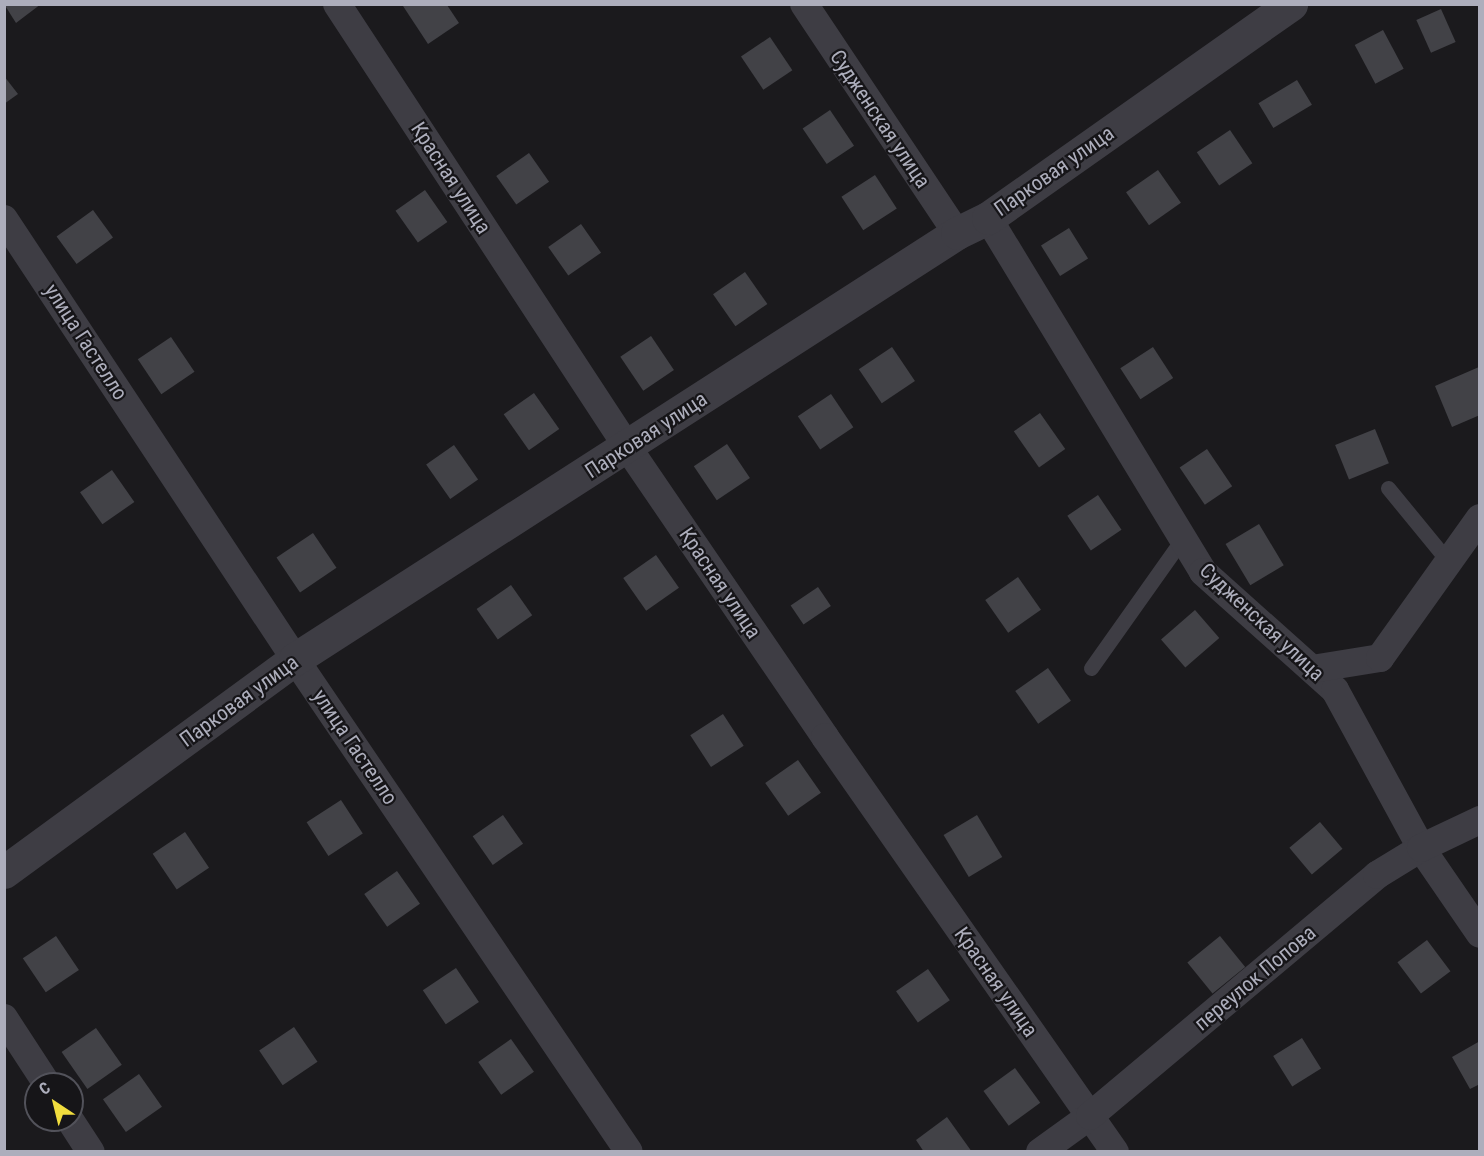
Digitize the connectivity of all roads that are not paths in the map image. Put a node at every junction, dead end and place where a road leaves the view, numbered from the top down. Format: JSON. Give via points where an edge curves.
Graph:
{"nodes":[{"id":1,"x":337,"y":4,"type":"edge"},
{"id":2,"x":804,"y":4,"type":"edge"},
{"id":3,"x":1291,"y":4,"type":"edge"},
{"id":4,"x":988,"y":218,"type":"junction"},
{"id":5,"x":4,"y":219,"type":"edge"},
{"id":6,"x":957,"y":233,"type":"junction"},
{"id":7,"x":628,"y":448,"type":"junction"},
{"id":8,"x":1388,"y":488,"type":"dead end"},
{"id":9,"x":1183,"y":538,"type":"junction"},
{"id":10,"x":1468,"y":539,"type":"edge"},
{"id":11,"x":296,"y":659,"type":"junction"},
{"id":12,"x":1090,"y":668,"type":"dead end"},
{"id":13,"x":1312,"y":669,"type":"junction"},
{"id":14,"x":1479,"y":820,"type":"edge"},
{"id":15,"x":1421,"y":848,"type":"junction"},
{"id":16,"x":4,"y":872,"type":"edge"},
{"id":17,"x":1479,"y":934,"type":"edge"},
{"id":18,"x":4,"y":1018,"type":"edge"},
{"id":19,"x":39,"y":1072,"type":"edge"},
{"id":20,"x":1090,"y":1116,"type":"junction"},
{"id":21,"x":78,"y":1132,"type":"edge"},
{"id":22,"x":91,"y":1152,"type":"edge"},
{"id":23,"x":628,"y":1152,"type":"edge"},
{"id":24,"x":1040,"y":1152,"type":"edge"},
{"id":25,"x":1115,"y":1152,"type":"edge"}],
"edges":[{"from":1,"to":7,"type":"street","name":"Красная улица"},
{"from":2,"to":6,"type":"street","name":"Судженская улица"},
{"from":3,"to":4,"type":"street","name":"Парковая улица"},
{"from":4,"to":6,"type":"street","name":"Парковая улица"},
{"from":4,"to":9,"type":"street","name":"Судженская улица"},
{"from":5,"to":11,"type":"street","name":"улица Гастелло"},
{"from":6,"to":7,"type":"street","name":"Парковая улица"},
{"from":7,"to":11,"type":"street","name":"Парковая улица"},
{"from":7,"to":20,"type":"street","name":"Красная улица"},
{"from":8,"to":10,"type":"lane"},
{"from":9,"to":12,"type":"lane"},
{"from":9,"to":13,"type":"street","name":"Судженская улица","via":[[1203,572]]},
{"from":10,"to":13,"type":"street","via":[[1380,658]]},
{"from":11,"to":16,"type":"street","name":"Парковая улица"},
{"from":11,"to":23,"type":"street","name":"улица Гастелло"},
{"from":13,"to":15,"type":"street","name":"Судженская улица","via":[[1335,690]]},
{"from":14,"to":15,"type":"street","name":"переулок Попова"},
{"from":15,"to":17,"type":"street","name":"Судженская улица"},
{"from":15,"to":20,"type":"street","name":"переулок Попова","via":[[1377,875]]},
{"from":18,"to":19,"type":"street"},
{"from":20,"to":24,"type":"street","name":"переулок Попова"},
{"from":20,"to":25,"type":"street","name":"Красная улица"},
{"from":21,"to":22,"type":"street"}]}
